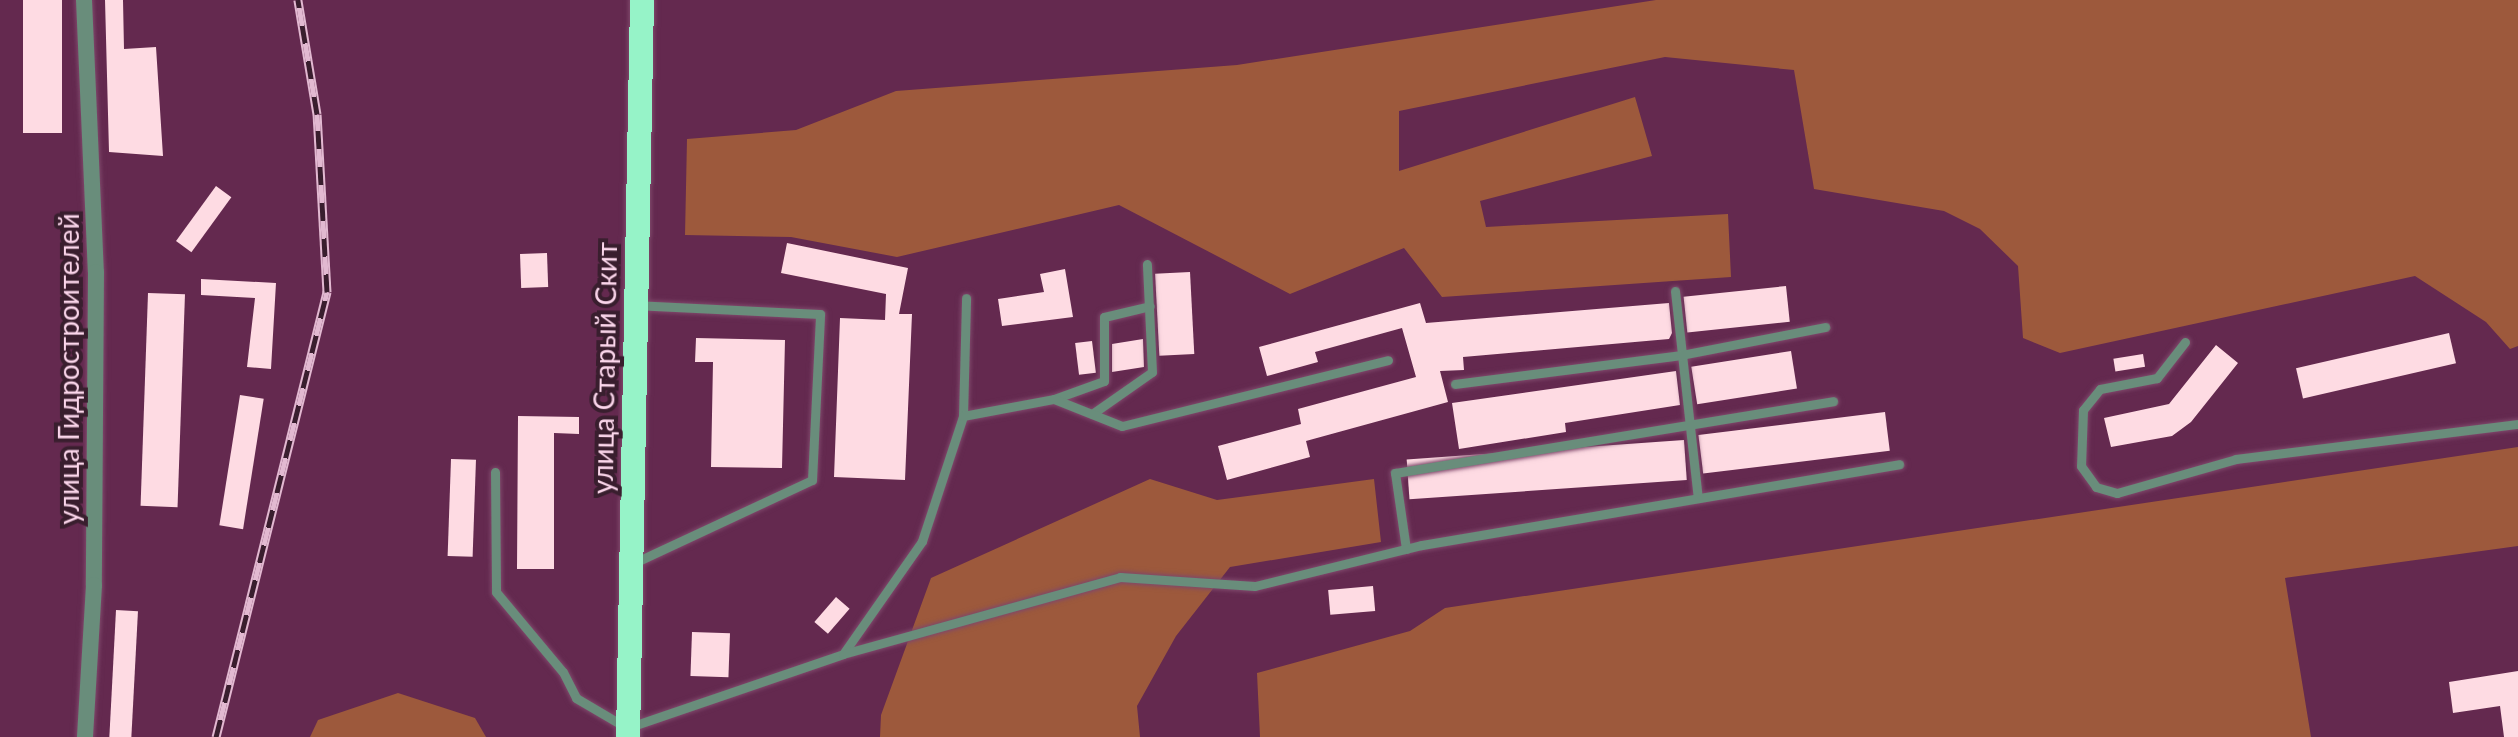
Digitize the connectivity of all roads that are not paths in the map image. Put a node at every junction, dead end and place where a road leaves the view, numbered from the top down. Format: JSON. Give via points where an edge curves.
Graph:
{"nodes":[{"id":1,"x":84,"y":0,"type":"edge"},
{"id":2,"x":642,"y":0,"type":"edge"},
{"id":3,"x":1147,"y":264,"type":"dead end"},
{"id":4,"x":1675,"y":291,"type":"dead end"},
{"id":5,"x":966,"y":298,"type":"dead end"},
{"id":6,"x":635,"y":305,"type":"junction"},
{"id":7,"x":1150,"y":306,"type":"junction"},
{"id":8,"x":1825,"y":327,"type":"dead end"},
{"id":9,"x":2185,"y":342,"type":"dead end"},
{"id":10,"x":1681,"y":355,"type":"junction"},
{"id":11,"x":1388,"y":360,"type":"dead end"},
{"id":12,"x":1455,"y":384,"type":"dead end"},
{"id":13,"x":1054,"y":399,"type":"junction"},
{"id":14,"x":1833,"y":401,"type":"dead end"},
{"id":15,"x":1092,"y":414,"type":"junction"},
{"id":16,"x":963,"y":416,"type":"junction"},
{"id":17,"x":2518,"y":424,"type":"edge"},
{"id":18,"x":1689,"y":428,"type":"junction"},
{"id":19,"x":1899,"y":464,"type":"dead end"},
{"id":20,"x":495,"y":472,"type":"dead end"},
{"id":21,"x":1698,"y":498,"type":"junction"},
{"id":22,"x":1406,"y":549,"type":"junction"},
{"id":23,"x":630,"y":564,"type":"junction"},
{"id":24,"x":843,"y":654,"type":"junction"},
{"id":25,"x":628,"y":732,"type":"edge"},
{"id":26,"x":85,"y":737,"type":"edge"}],
"edges":[{"from":1,"to":26,"type":"street","name":"улица Гидростроителей","via":[[96,272],[94,585]]},
{"from":2,"to":6,"type":"highway","name":"улица Старый Скит"},
{"from":3,"to":7,"type":"lane"},
{"from":4,"to":10,"type":"lane"},
{"from":5,"to":16,"type":"lane"},
{"from":6,"to":23,"type":"highway","name":"улица Старый Скит"},
{"from":6,"to":23,"type":"lane","via":[[820,314],[812,480]]},
{"from":7,"to":13,"type":"lane","via":[[1104,317],[1104,381]]},
{"from":7,"to":15,"type":"lane","via":[[1152,372]]},
{"from":8,"to":10,"type":"lane"},
{"from":9,"to":17,"type":"lane","via":[[2157,378],[2100,389],[2083,410],[2081,466],[2096,487],[2117,493],[2236,459]]},
{"from":10,"to":12,"type":"lane"},
{"from":10,"to":18,"type":"lane"},
{"from":11,"to":15,"type":"lane","via":[[1122,426]]},
{"from":13,"to":15,"type":"lane"},
{"from":13,"to":16,"type":"lane"},
{"from":14,"to":18,"type":"lane"},
{"from":16,"to":24,"type":"lane","via":[[922,541]]},
{"from":18,"to":21,"type":"lane"},
{"from":18,"to":22,"type":"lane","via":[[1395,473]]},
{"from":19,"to":21,"type":"lane"},
{"from":20,"to":25,"type":"lane","via":[[496,592],[563,672],[576,698]]},
{"from":21,"to":22,"type":"lane"},
{"from":22,"to":24,"type":"lane","via":[[1255,586],[1120,577]]},
{"from":23,"to":25,"type":"highway","name":"улица Старый Скит"},
{"from":24,"to":25,"type":"lane"}]}
